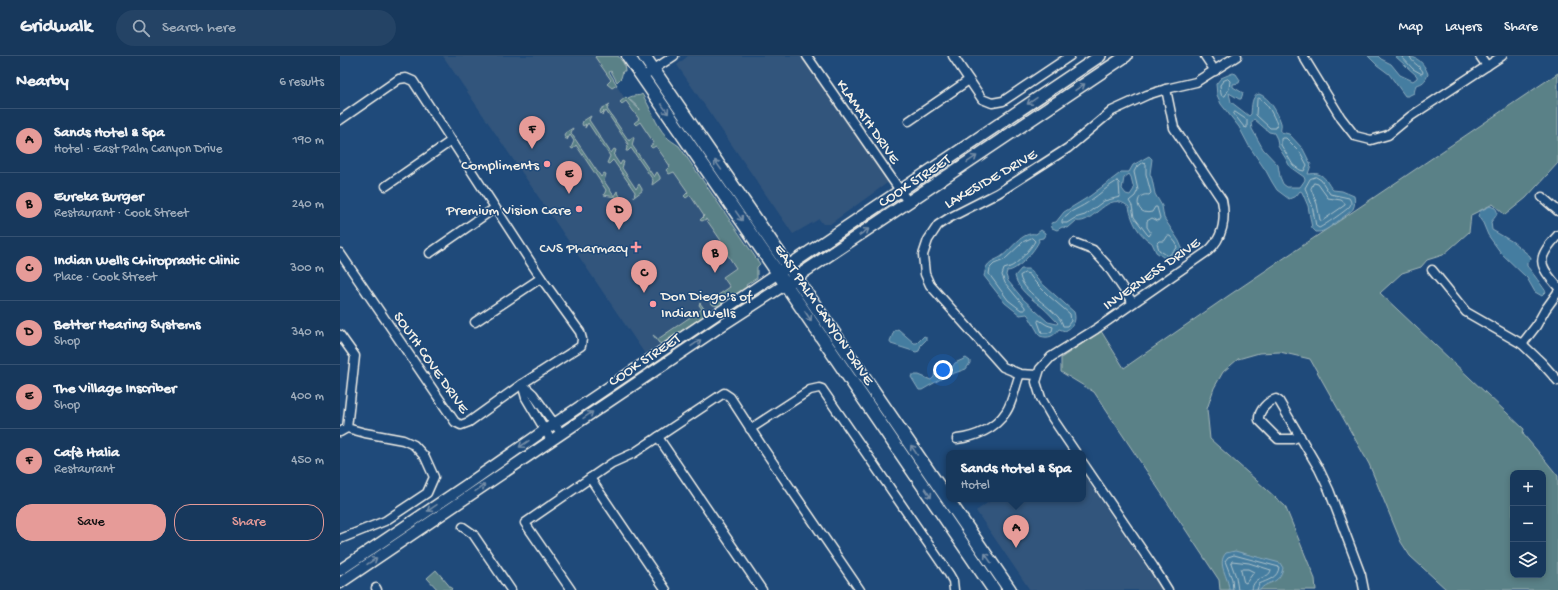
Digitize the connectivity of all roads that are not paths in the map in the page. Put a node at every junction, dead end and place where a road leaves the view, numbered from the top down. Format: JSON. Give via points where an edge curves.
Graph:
{"nodes":[{"id":1,"x":628,"y":56,"type":"edge"},
{"id":2,"x":644,"y":56,"type":"edge"},
{"id":3,"x":674,"y":56,"type":"edge"},
{"id":4,"x":807,"y":56,"type":"edge"},
{"id":5,"x":953,"y":56,"type":"edge"},
{"id":6,"x":1070,"y":56,"type":"edge"},
{"id":7,"x":1100,"y":56,"type":"edge"},
{"id":8,"x":1126,"y":56,"type":"edge"},
{"id":9,"x":1205,"y":56,"type":"edge"},
{"id":10,"x":1303,"y":56,"type":"edge"},
{"id":11,"x":1480,"y":56,"type":"edge"},
{"id":12,"x":1502,"y":56,"type":"edge"},
{"id":13,"x":1233,"y":57,"type":"edge"},
{"id":14,"x":1487,"y":66,"type":"junction"},
{"id":15,"x":653,"y":70,"type":"junction"},
{"id":16,"x":1215,"y":71,"type":"junction"},
{"id":17,"x":642,"y":77,"type":"junction"},
{"id":18,"x":969,"y":80,"type":"junction"},
{"id":19,"x":1166,"y":89,"type":"junction"},
{"id":20,"x":340,"y":120,"type":"edge"},
{"id":21,"x":909,"y":121,"type":"dead end"},
{"id":22,"x":451,"y":141,"type":"junction"},
{"id":23,"x":386,"y":186,"type":"dead end"},
{"id":24,"x":900,"y":190,"type":"junction"},
{"id":25,"x":1542,"y":197,"type":"dead end"},
{"id":26,"x":908,"y":202,"type":"junction"},
{"id":27,"x":495,"y":208,"type":"junction"},
{"id":28,"x":1558,"y":211,"type":"edge"},
{"id":29,"x":1558,"y":235,"type":"edge"},
{"id":30,"x":1075,"y":243,"type":"dead end"},
{"id":31,"x":340,"y":253,"type":"edge"},
{"id":32,"x":430,"y":253,"type":"dead end"},
{"id":33,"x":788,"y":266,"type":"junction"},
{"id":34,"x":1432,"y":270,"type":"dead end"},
{"id":35,"x":778,"y":273,"type":"junction"},
{"id":36,"x":796,"y":277,"type":"junction"},
{"id":37,"x":541,"y":278,"type":"junction"},
{"id":38,"x":786,"y":284,"type":"junction"},
{"id":39,"x":1558,"y":287,"type":"edge"},
{"id":40,"x":1558,"y":292,"type":"edge"},
{"id":41,"x":1133,"y":303,"type":"junction"},
{"id":42,"x":475,"y":322,"type":"dead end"},
{"id":43,"x":340,"y":334,"type":"edge"},
{"id":44,"x":1522,"y":344,"type":"junction"},
{"id":45,"x":1020,"y":374,"type":"junction"},
{"id":46,"x":1038,"y":375,"type":"junction"},
{"id":47,"x":1558,"y":381,"type":"edge"},
{"id":48,"x":522,"y":384,"type":"junction"},
{"id":49,"x":550,"y":427,"type":"junction"},
{"id":50,"x":750,"y":429,"type":"junction"},
{"id":51,"x":344,"y":430,"type":"edge"},
{"id":52,"x":561,"y":433,"type":"junction"},
{"id":53,"x":1300,"y":436,"type":"junction"},
{"id":54,"x":658,"y":437,"type":"junction"},
{"id":55,"x":957,"y":439,"type":"dead end"},
{"id":56,"x":551,"y":440,"type":"junction"},
{"id":57,"x":1074,"y":450,"type":"edge"},
{"id":58,"x":1086,"y":467,"type":"edge"},
{"id":59,"x":590,"y":478,"type":"junction"},
{"id":60,"x":946,"y":496,"type":"edge"},
{"id":61,"x":950,"y":502,"type":"edge"},
{"id":62,"x":463,"y":527,"type":"dead end"},
{"id":63,"x":340,"y":538,"type":"edge"},
{"id":64,"x":340,"y":570,"type":"edge"},
{"id":65,"x":340,"y":583,"type":"edge"},
{"id":66,"x":511,"y":590,"type":"edge"},
{"id":67,"x":571,"y":590,"type":"edge"},
{"id":68,"x":666,"y":590,"type":"edge"},
{"id":69,"x":762,"y":590,"type":"edge"},
{"id":70,"x":860,"y":590,"type":"edge"},
{"id":71,"x":954,"y":590,"type":"edge"},
{"id":72,"x":994,"y":590,"type":"edge"},
{"id":73,"x":1010,"y":590,"type":"edge"},
{"id":74,"x":1168,"y":590,"type":"edge"},
{"id":75,"x":1364,"y":590,"type":"edge"}],
"edges":[{"from":1,"to":17,"type":"main road","name":"EAST PALM CANYON DRIVE"},
{"from":2,"to":15,"type":"main road","name":"EAST PALM CANYON DRIVE"},
{"from":3,"to":15,"type":"street"},
{"from":4,"to":24,"type":"street","name":"KLAMATH DRIVE"},
{"from":5,"to":18,"type":"street"},
{"from":6,"to":18,"type":"street","via":[[998,103],[982,99]]},
{"from":7,"to":24,"type":"main road","name":"COOK STREET","one_way":true},
{"from":26,"to":8,"type":"main road","name":"COOK STREET","one_way":true},
{"from":9,"to":16,"type":"street"},
{"from":10,"to":14,"type":"street","via":[[1355,136],[1371,140],[1388,135],[1411,116]]},
{"from":11,"to":14,"type":"street"},
{"from":12,"to":14,"type":"street"},
{"from":13,"to":16,"type":"street","name":"LAKESIDE DRIVE"},
{"from":15,"to":17,"type":"street"},
{"from":33,"to":15,"type":"main road","name":"EAST PALM CANYON DRIVE","one_way":true},
{"from":16,"to":19,"type":"street","name":"LAKESIDE DRIVE","via":[[1196,82]]},
{"from":17,"to":35,"type":"main road","name":"EAST PALM CANYON DRIVE","one_way":true},
{"from":18,"to":21,"type":"street"},
{"from":19,"to":41,"type":"street","name":"INVERNESS DRIVE","via":[[1174,128],[1218,193],[1223,206],[1224,221],[1221,234],[1213,247]]},
{"from":19,"to":45,"type":"street","name":"LAKESIDE DRIVE","via":[[1112,111],[1068,148],[998,193],[938,225],[928,240],[923,255],[925,274],[930,285],[1003,367]]},
{"from":20,"to":22,"type":"street","via":[[398,79],[406,78],[412,81]]},
{"from":22,"to":23,"type":"street"},
{"from":22,"to":27,"type":"street"},
{"from":24,"to":26,"type":"street","name":"KLAMATH DRIVE"},
{"from":24,"to":33,"type":"main road","name":"COOK STREET"},
{"from":25,"to":28,"type":"street"},
{"from":36,"to":26,"type":"main road","name":"COOK STREET","one_way":true},
{"from":27,"to":32,"type":"street"},
{"from":27,"to":37,"type":"street"},
{"from":29,"to":39,"type":"street","via":[[1541,260],[1544,270]]},
{"from":30,"to":41,"type":"street","via":[[1093,250],[1107,265]]},
{"from":31,"to":48,"type":"street","name":"SOUTH COVE DRIVE","via":[[455,422],[460,425],[469,422]]},
{"from":33,"to":35,"type":"main road","name":"COOK STREET"},
{"from":33,"to":36,"type":"main road","name":"EAST PALM CANYON DRIVE"},
{"from":34,"to":44,"type":"street","via":[[1466,312]]},
{"from":35,"to":38,"type":"main road","name":"EAST PALM CANYON DRIVE"},
{"from":35,"to":49,"type":"street","name":"COOK STREET"},
{"from":36,"to":38,"type":"main road","name":"COOK STREET"},
{"from":60,"to":36,"type":"main road","name":"EAST PALM CANYON DRIVE","one_way":true},
{"from":37,"to":42,"type":"street"},
{"from":37,"to":48,"type":"street","via":[[580,332],[581,346]]},
{"from":52,"to":38,"type":"street","name":"COOK STREET","one_way":true},
{"from":38,"to":72,"type":"main road","name":"EAST PALM CANYON DRIVE","one_way":true},
{"from":40,"to":44,"type":"street"},
{"from":41,"to":46,"type":"street","name":"INVERNESS DRIVE","via":[[1051,357]]},
{"from":43,"to":51,"type":"street","via":[[355,356]]},
{"from":44,"to":47,"type":"street"},
{"from":45,"to":46,"type":"street","name":"LAKESIDE DRIVE"},
{"from":45,"to":55,"type":"street","via":[[1001,418],[989,429],[969,438]]},
{"from":46,"to":57,"type":"street","via":[[1036,382],[1041,398]]},
{"from":48,"to":49,"type":"street","via":[[533,394]]},
{"from":49,"to":52,"type":"street"},
{"from":49,"to":56,"type":"street"},
{"from":49,"to":64,"type":"street","name":"COOK STREET","one_way":true},
{"from":50,"to":54,"type":"street","via":[[730,397],[724,393]]},
{"from":50,"to":70,"type":"street"},
{"from":50,"to":71,"type":"street","via":[[810,390],[822,389],[949,574]]},
{"from":51,"to":63,"type":"street","via":[[403,440],[414,445],[425,457],[434,477],[427,493],[385,521]]},
{"from":52,"to":56,"type":"street","name":"COOK STREET"},
{"from":53,"to":53,"type":"street","via":[[1276,399],[1268,403],[1260,413],[1259,420],[1278,439],[1293,439]]},
{"from":53,"to":75,"type":"street","via":[[1329,490],[1361,575]]},
{"from":54,"to":59,"type":"street"},
{"from":54,"to":69,"type":"street"},
{"from":65,"to":56,"type":"street","name":"COOK STREET","one_way":true},
{"from":58,"to":74,"type":"street"},
{"from":59,"to":67,"type":"street","via":[[525,523]]},
{"from":59,"to":68,"type":"street"},
{"from":73,"to":61,"type":"main road","name":"EAST PALM CANYON DRIVE","one_way":true},
{"from":62,"to":66,"type":"street","via":[[473,534]]}]}
